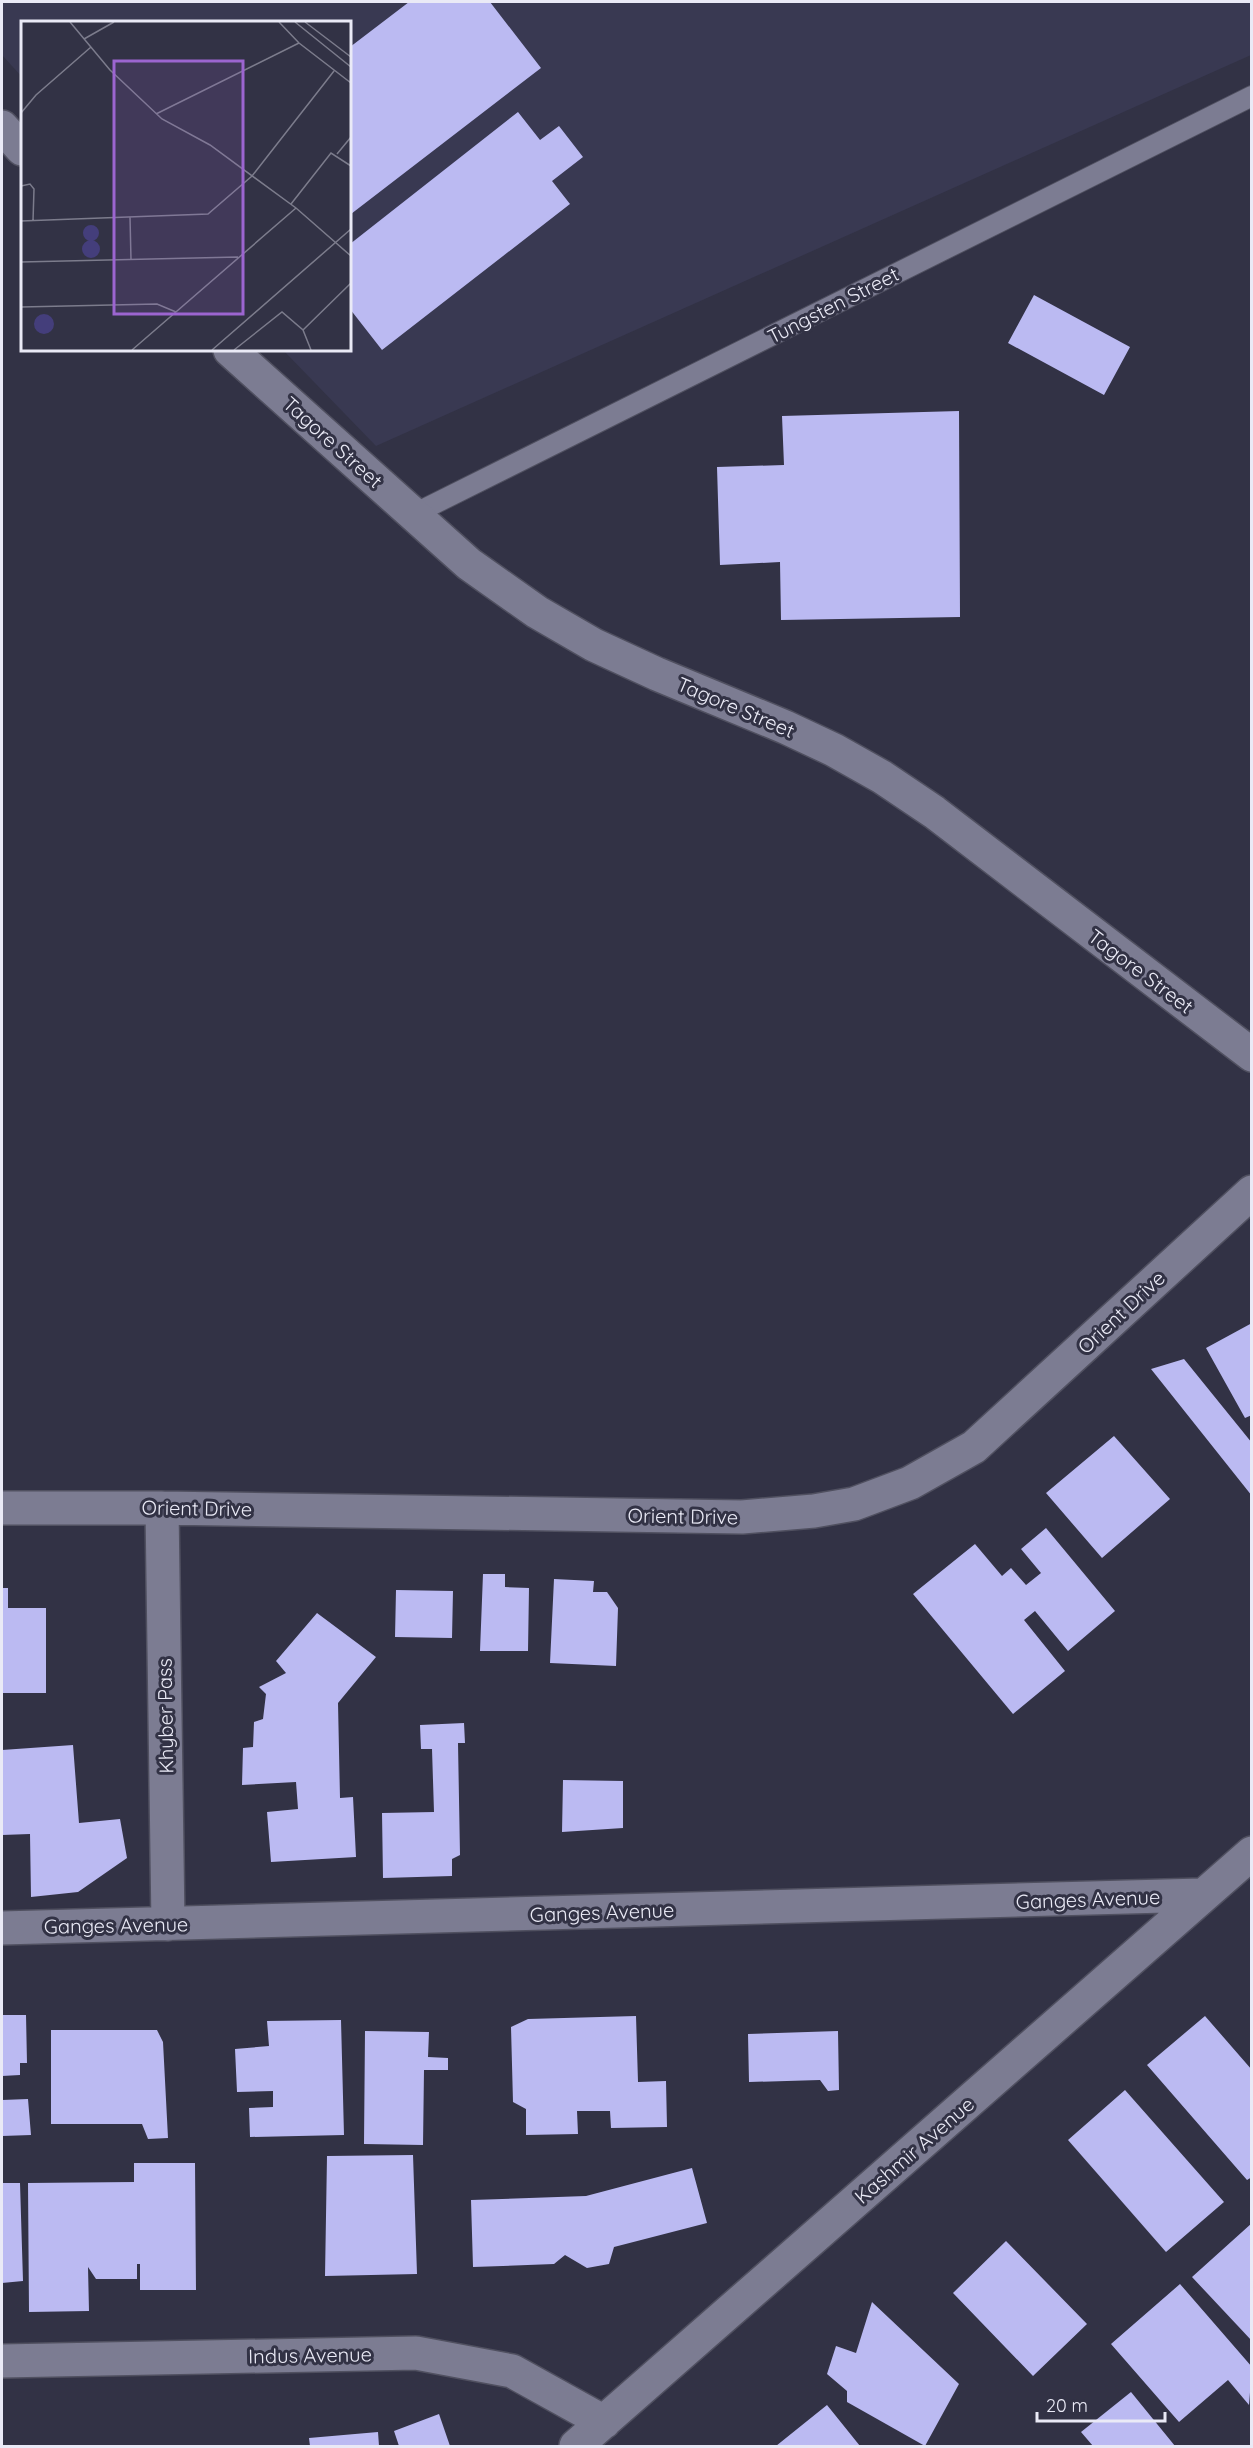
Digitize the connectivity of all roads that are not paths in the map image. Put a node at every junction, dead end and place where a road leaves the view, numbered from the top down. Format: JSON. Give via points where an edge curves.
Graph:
{"nodes":[{"id":1,"x":1251,"y":96,"type":"edge"},
{"id":2,"x":2,"y":127,"type":"edge"},
{"id":3,"x":21,"y":148,"type":"edge"},
{"id":4,"x":231,"y":351,"type":"edge"},
{"id":5,"x":414,"y":514,"type":"junction"},
{"id":6,"x":1251,"y":1055,"type":"edge"},
{"id":7,"x":1251,"y":1192,"type":"edge"},
{"id":8,"x":162,"y":1508,"type":"junction"},
{"id":9,"x":2,"y":1509,"type":"edge"},
{"id":10,"x":1251,"y":1853,"type":"edge"},
{"id":11,"x":1202,"y":1896,"type":"junction"},
{"id":12,"x":168,"y":1924,"type":"junction"},
{"id":13,"x":2,"y":1928,"type":"edge"},
{"id":14,"x":2,"y":2361,"type":"edge"},
{"id":15,"x":604,"y":2422,"type":"junction"},
{"id":16,"x":576,"y":2446,"type":"edge"}],
"edges":[{"from":1,"to":5,"type":"lane","name":"Tungsten Street"},
{"from":2,"to":3,"type":"street"},
{"from":4,"to":5,"type":"street","name":"Tagore Street"},
{"from":5,"to":6,"type":"street","name":"Tagore Street","via":[[469,564],[537,612],[594,645],[785,727],[882,777],[934,812]]},
{"from":7,"to":8,"type":"street","name":"Orient Drive","via":[[974,1447],[909,1483],[854,1504],[742,1517]]},
{"from":8,"to":9,"type":"street","name":"Orient Drive"},
{"from":8,"to":12,"type":"street","name":"Khyber Pass"},
{"from":10,"to":11,"type":"street","name":"Kashmir Avenue"},
{"from":11,"to":12,"type":"street","name":"Ganges Avenue"},
{"from":11,"to":15,"type":"street","name":"Kashmir Avenue"},
{"from":12,"to":13,"type":"street","name":"Ganges Avenue"},
{"from":14,"to":15,"type":"street","name":"Indus Avenue","via":[[416,2353],[512,2371]]},
{"from":15,"to":16,"type":"street","name":"Kashmir Avenue"}]}
